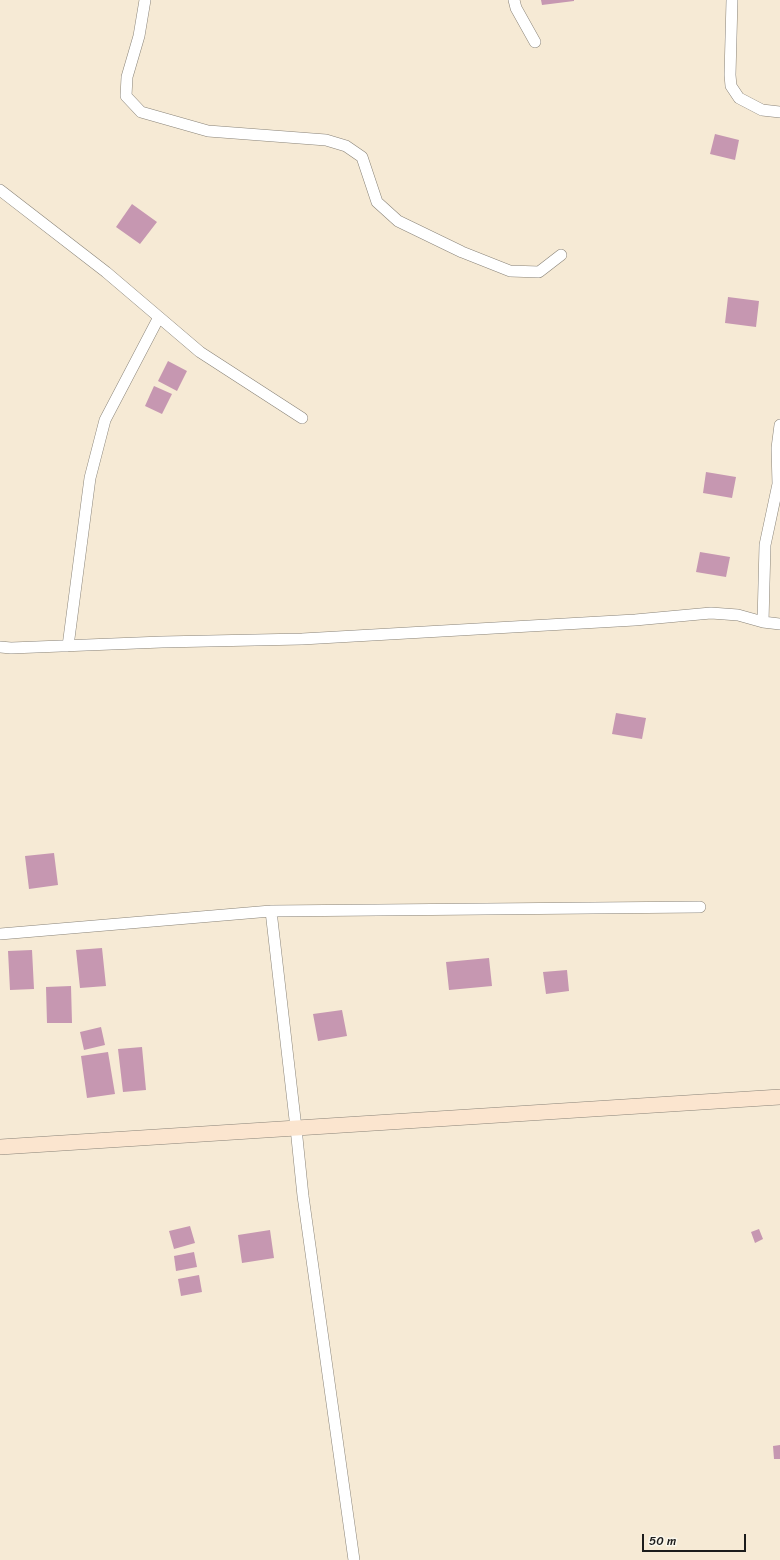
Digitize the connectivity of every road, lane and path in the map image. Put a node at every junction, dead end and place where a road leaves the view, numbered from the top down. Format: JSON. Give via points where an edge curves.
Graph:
{"nodes":[{"id":1,"x":145,"y":0,"type":"edge"},
{"id":2,"x":514,"y":0,"type":"edge"},
{"id":3,"x":732,"y":0,"type":"edge"},
{"id":4,"x":535,"y":42,"type":"dead end"},
{"id":5,"x":780,"y":112,"type":"edge"},
{"id":6,"x":0,"y":190,"type":"edge"},
{"id":7,"x":561,"y":255,"type":"dead end"},
{"id":8,"x":159,"y":317,"type":"junction"},
{"id":9,"x":302,"y":418,"type":"dead end"},
{"id":10,"x":780,"y":425,"type":"edge"},
{"id":11,"x":778,"y":448,"type":"edge"},
{"id":12,"x":763,"y":622,"type":"junction"},
{"id":13,"x":780,"y":624,"type":"edge"},
{"id":14,"x":68,"y":646,"type":"junction"},
{"id":15,"x":0,"y":647,"type":"edge"},
{"id":16,"x":700,"y":907,"type":"dead end"},
{"id":17,"x":271,"y":911,"type":"junction"},
{"id":18,"x":0,"y":934,"type":"edge"},
{"id":19,"x":780,"y":1097,"type":"edge"},
{"id":20,"x":296,"y":1128,"type":"junction"},
{"id":21,"x":0,"y":1147,"type":"edge"},
{"id":22,"x":354,"y":1560,"type":"edge"}],
"edges":[{"from":1,"to":7,"type":"street","via":[[139,36],[127,77],[126,96],[141,112],[208,131],[326,140],[346,146],[362,157],[377,202],[398,221],[462,252],[510,271],[539,272]]},
{"from":2,"to":4,"type":"street"},
{"from":3,"to":5,"type":"street","via":[[731,86],[739,98],[762,110]]},
{"from":6,"to":8,"type":"street","via":[[106,272]]},
{"from":8,"to":9,"type":"street","via":[[200,352]]},
{"from":8,"to":14,"type":"street","via":[[105,420],[90,478]]},
{"from":10,"to":11,"type":"street"},
{"from":11,"to":12,"type":"street","via":[[778,484],[765,545]]},
{"from":12,"to":13,"type":"street"},
{"from":12,"to":14,"type":"street","via":[[738,615],[711,613],[635,620],[302,639]]},
{"from":14,"to":15,"type":"street"},
{"from":16,"to":17,"type":"street"},
{"from":17,"to":18,"type":"street"},
{"from":17,"to":20,"type":"street"},
{"from":19,"to":20,"type":"street"},
{"from":20,"to":21,"type":"street"},
{"from":20,"to":22,"type":"street","via":[[303,1196]]}]}
